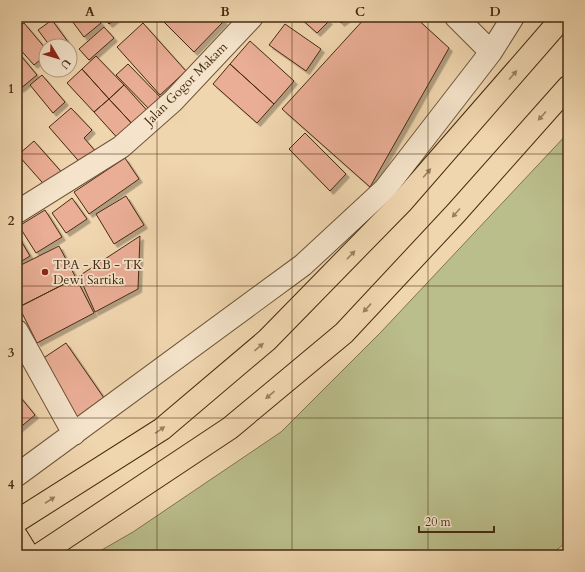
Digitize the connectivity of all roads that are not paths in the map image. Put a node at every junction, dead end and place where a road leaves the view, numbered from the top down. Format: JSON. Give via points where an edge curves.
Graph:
{"nodes":[{"id":1,"x":252,"y":17,"type":"edge"},
{"id":2,"x":456,"y":17,"type":"edge"},
{"id":3,"x":513,"y":17,"type":"edge"},
{"id":4,"x":563,"y":17,"type":"edge"},
{"id":5,"x":491,"y":52,"type":"junction"},
{"id":6,"x":568,"y":87,"type":"edge"},
{"id":7,"x":17,"y":212,"type":"edge"},
{"id":8,"x":17,"y":331,"type":"edge"},
{"id":9,"x":74,"y":434,"type":"junction"},
{"id":10,"x":17,"y":475,"type":"edge"},
{"id":11,"x":17,"y":521,"type":"edge"},
{"id":12,"x":17,"y":537,"type":"edge"},
{"id":13,"x":28,"y":555,"type":"edge"},
{"id":14,"x":39,"y":555,"type":"edge"}],
"edges":[{"from":1,"to":7,"type":"street","name":"Jalan Gogor Makam","via":[[173,101],[121,147]]},
{"from":2,"to":5,"type":"street"},
{"from":3,"to":5,"type":"street"},
{"from":11,"to":4,"type":"highway","one_way":true,"via":[[162,429],[268,340],[402,202]]},
{"from":5,"to":9,"type":"street","via":[[385,189],[303,265]]},
{"from":6,"to":14,"type":"highway","one_way":true,"via":[[456,213],[344,333],[230,428]]},
{"from":8,"to":9,"type":"street"},
{"from":9,"to":10,"type":"street"},
{"from":12,"to":13,"type":"highway"}]}
